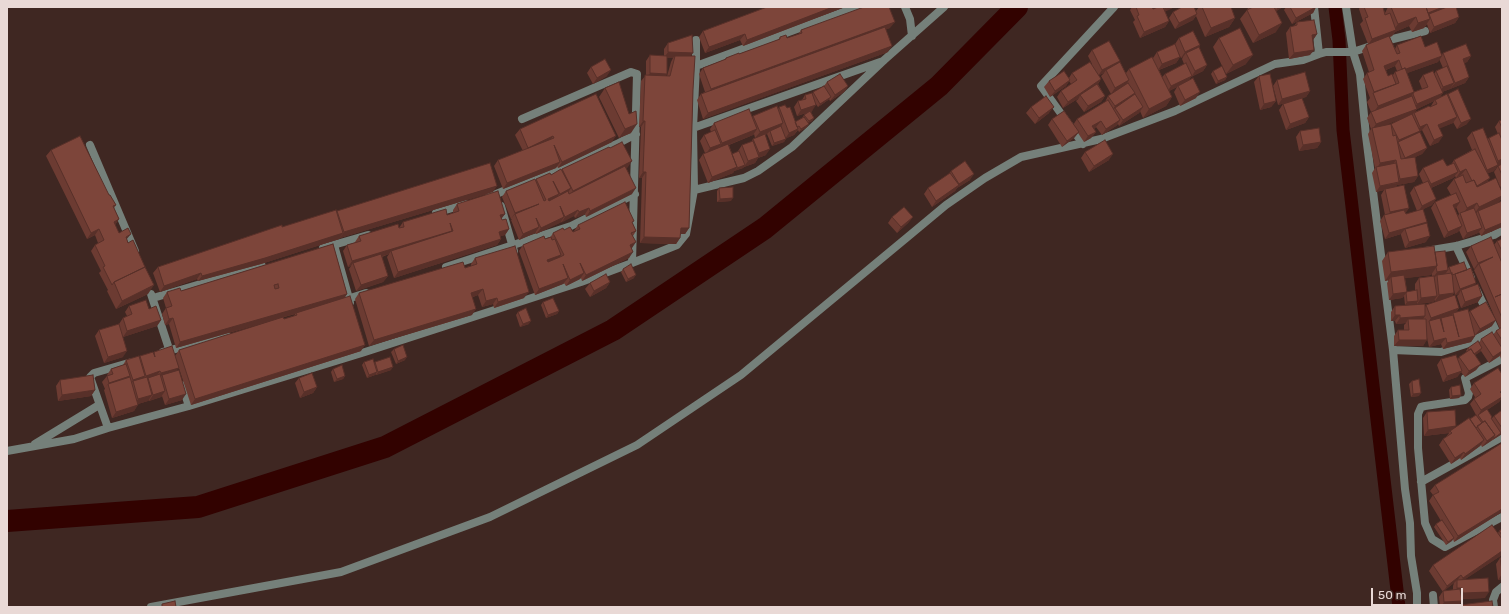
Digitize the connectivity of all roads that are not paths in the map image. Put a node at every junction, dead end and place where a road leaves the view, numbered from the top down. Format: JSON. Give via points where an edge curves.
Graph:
{"nodes":[{"id":1,"x":857,"y":7,"type":"edge"},
{"id":2,"x":905,"y":7,"type":"edge"},
{"id":3,"x":944,"y":7,"type":"edge"},
{"id":4,"x":1114,"y":7,"type":"edge"},
{"id":5,"x":1314,"y":7,"type":"edge"},
{"id":6,"x":1346,"y":7,"type":"edge"},
{"id":7,"x":1425,"y":31,"type":"edge"},
{"id":8,"x":912,"y":36,"type":"junction"},
{"id":9,"x":696,"y":40,"type":"dead end"},
{"id":10,"x":1350,"y":52,"type":"junction"},
{"id":11,"x":1323,"y":53,"type":"junction"},
{"id":12,"x":883,"y":61,"type":"junction"},
{"id":13,"x":696,"y":66,"type":"junction"},
{"id":14,"x":522,"y":119,"type":"dead end"},
{"id":15,"x":693,"y":128,"type":"junction"},
{"id":16,"x":636,"y":134,"type":"junction"},
{"id":17,"x":1083,"y":144,"type":"junction"},
{"id":18,"x":90,"y":145,"type":"dead end"},
{"id":19,"x":694,"y":190,"type":"junction"},
{"id":20,"x":497,"y":194,"type":"junction"},
{"id":21,"x":635,"y":194,"type":"junction"},
{"id":22,"x":430,"y":215,"type":"edge"},
{"id":23,"x":1502,"y":230,"type":"edge"},
{"id":24,"x":378,"y":231,"type":"edge"},
{"id":25,"x":334,"y":245,"type":"junction"},
{"id":26,"x":513,"y":246,"type":"junction"},
{"id":27,"x":1456,"y":246,"type":"junction"},
{"id":28,"x":319,"y":250,"type":"edge"},
{"id":29,"x":1419,"y":252,"type":"edge"},
{"id":30,"x":517,"y":261,"type":"edge"},
{"id":31,"x":139,"y":262,"type":"edge"},
{"id":32,"x":273,"y":263,"type":"edge"},
{"id":33,"x":632,"y":263,"type":"junction"},
{"id":34,"x":438,"y":270,"type":"edge"},
{"id":35,"x":147,"y":283,"type":"edge"},
{"id":36,"x":372,"y":291,"type":"edge"},
{"id":37,"x":152,"y":298,"type":"junction"},
{"id":38,"x":349,"y":298,"type":"junction"},
{"id":39,"x":335,"y":303,"type":"edge"},
{"id":40,"x":354,"y":314,"type":"edge"},
{"id":41,"x":238,"y":333,"type":"edge"},
{"id":42,"x":170,"y":350,"type":"junction"},
{"id":43,"x":1393,"y":350,"type":"junction"},
{"id":44,"x":155,"y":355,"type":"edge"},
{"id":45,"x":140,"y":359,"type":"edge"},
{"id":46,"x":1502,"y":359,"type":"edge"},
{"id":47,"x":175,"y":364,"type":"edge"},
{"id":48,"x":180,"y":378,"type":"edge"},
{"id":49,"x":99,"y":405,"type":"junction"},
{"id":50,"x":189,"y":406,"type":"junction"},
{"id":51,"x":108,"y":428,"type":"junction"},
{"id":52,"x":1502,"y":437,"type":"edge"},
{"id":53,"x":31,"y":447,"type":"junction"},
{"id":54,"x":7,"y":451,"type":"edge"},
{"id":55,"x":1421,"y":482,"type":"junction"},
{"id":56,"x":1502,"y":517,"type":"edge"},
{"id":57,"x":1410,"y":523,"type":"junction"},
{"id":58,"x":1424,"y":523,"type":"junction"},
{"id":59,"x":1502,"y":587,"type":"edge"},
{"id":60,"x":1433,"y":595,"type":"dead end"},
{"id":61,"x":151,"y":607,"type":"edge"},
{"id":62,"x":1418,"y":607,"type":"edge"},
{"id":63,"x":1434,"y":607,"type":"edge"},
{"id":64,"x":1494,"y":607,"type":"edge"}],
"edges":[{"from":1,"to":13,"type":"street"},
{"from":2,"to":8,"type":"street","via":[[910,19]]},
{"from":3,"to":8,"type":"street"},
{"from":4,"to":17,"type":"street","via":[[1041,86]]},
{"from":5,"to":11,"type":"street"},
{"from":6,"to":10,"type":"street"},
{"from":7,"to":10,"type":"street"},
{"from":8,"to":12,"type":"street"},
{"from":9,"to":13,"type":"street"},
{"from":10,"to":11,"type":"street"},
{"from":10,"to":43,"type":"street","via":[[1360,74],[1366,136],[1385,257]]},
{"from":11,"to":17,"type":"street","via":[[1303,60],[1275,64],[1175,111]]},
{"from":12,"to":15,"type":"street"},
{"from":12,"to":19,"type":"street","via":[[792,147],[758,171],[744,178]]},
{"from":13,"to":15,"type":"street"},
{"from":14,"to":16,"type":"street","via":[[593,93],[631,72],[637,74]]},
{"from":15,"to":19,"type":"street"},
{"from":16,"to":20,"type":"street"},
{"from":16,"to":21,"type":"street"},
{"from":17,"to":61,"type":"street","via":[[1021,157],[985,178],[946,205],[741,375],[630,448],[490,517],[341,572]]},
{"from":18,"to":31,"type":"street"},
{"from":19,"to":33,"type":"street","via":[[686,234],[682,240],[677,245]]},
{"from":20,"to":22,"type":"street"},
{"from":20,"to":26,"type":"street"},
{"from":21,"to":26,"type":"street","via":[[571,226]]},
{"from":21,"to":33,"type":"street"},
{"from":23,"to":27,"type":"street","via":[[1494,235]]},
{"from":24,"to":25,"type":"street"},
{"from":25,"to":28,"type":"street"},
{"from":25,"to":38,"type":"street"},
{"from":26,"to":30,"type":"street"},
{"from":26,"to":34,"type":"street"},
{"from":27,"to":29,"type":"street"},
{"from":27,"to":43,"type":"street","via":[[1494,329],[1469,343],[1441,352]]},
{"from":32,"to":37,"type":"street"},
{"from":33,"to":50,"type":"street","via":[[527,294]]},
{"from":35,"to":37,"type":"street"},
{"from":36,"to":38,"type":"street"},
{"from":37,"to":42,"type":"street"},
{"from":38,"to":39,"type":"street"},
{"from":38,"to":40,"type":"street"},
{"from":41,"to":42,"type":"street"},
{"from":42,"to":44,"type":"street"},
{"from":42,"to":47,"type":"street"},
{"from":43,"to":57,"type":"street"},
{"from":45,"to":49,"type":"street","via":[[91,376]]},
{"from":46,"to":55,"type":"street","via":[[1465,378],[1469,393],[1465,400],[1421,407],[1418,414],[1418,448]]},
{"from":48,"to":50,"type":"street"},
{"from":49,"to":51,"type":"street"},
{"from":49,"to":53,"type":"street"},
{"from":50,"to":51,"type":"street"},
{"from":51,"to":53,"type":"street","via":[[74,439]]},
{"from":52,"to":55,"type":"street"},
{"from":53,"to":54,"type":"street"},
{"from":55,"to":58,"type":"street"},
{"from":56,"to":58,"type":"street","via":[[1445,548],[1432,539]]},
{"from":57,"to":58,"type":"street"},
{"from":57,"to":62,"type":"street","via":[[1411,556]]},
{"from":59,"to":64,"type":"street","via":[[1496,592]]},
{"from":60,"to":63,"type":"street"}]}
